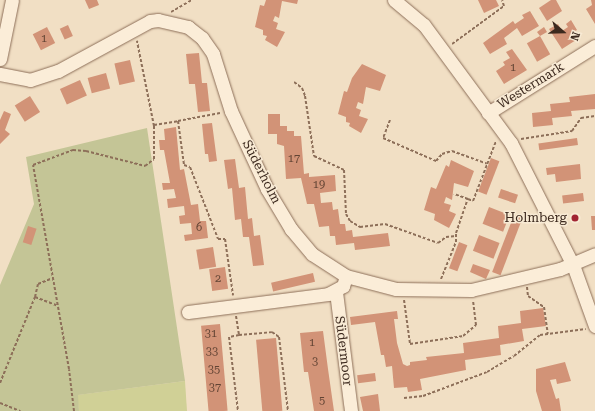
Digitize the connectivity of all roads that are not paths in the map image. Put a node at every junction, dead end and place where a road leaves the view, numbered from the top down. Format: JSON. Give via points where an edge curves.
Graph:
{"nodes":[{"id":1,"x":12,"y":0,"type":"edge"},
{"id":2,"x":394,"y":0,"type":"edge"},
{"id":3,"x":595,"y":46,"type":"edge"},
{"id":4,"x":0,"y":59,"type":"edge"},
{"id":5,"x":0,"y":74,"type":"edge"},
{"id":6,"x":488,"y":113,"type":"junction"},
{"id":7,"x":595,"y":254,"type":"edge"},
{"id":8,"x":572,"y":265,"type":"junction"},
{"id":9,"x":346,"y":276,"type":"junction"},
{"id":10,"x":336,"y":292,"type":"junction"},
{"id":11,"x":188,"y":312,"type":"dead end"},
{"id":12,"x":595,"y":325,"type":"edge"},
{"id":13,"x":351,"y":411,"type":"edge"}],
"edges":[{"from":1,"to":4,"type":"street"},
{"from":2,"to":6,"type":"street","via":[[424,25]]},
{"from":3,"to":6,"type":"street","name":"Westermark"},
{"from":5,"to":9,"type":"street","name":"Süderholm","via":[[30,80],[58,71],[134,28],[158,20],[188,27],[202,38],[213,54],[231,111],[267,189],[291,229],[312,254]]},
{"from":6,"to":8,"type":"street","via":[[507,138]]},
{"from":7,"to":8,"type":"street","name":"Süderholm"},
{"from":8,"to":9,"type":"street","name":"Süderholm","via":[[471,290],[436,292],[404,290]]},
{"from":8,"to":12,"type":"street"},
{"from":9,"to":10,"type":"street","via":[[343,286]]},
{"from":10,"to":11,"type":"street"},
{"from":10,"to":13,"type":"street","name":"Südermoor"}]}
